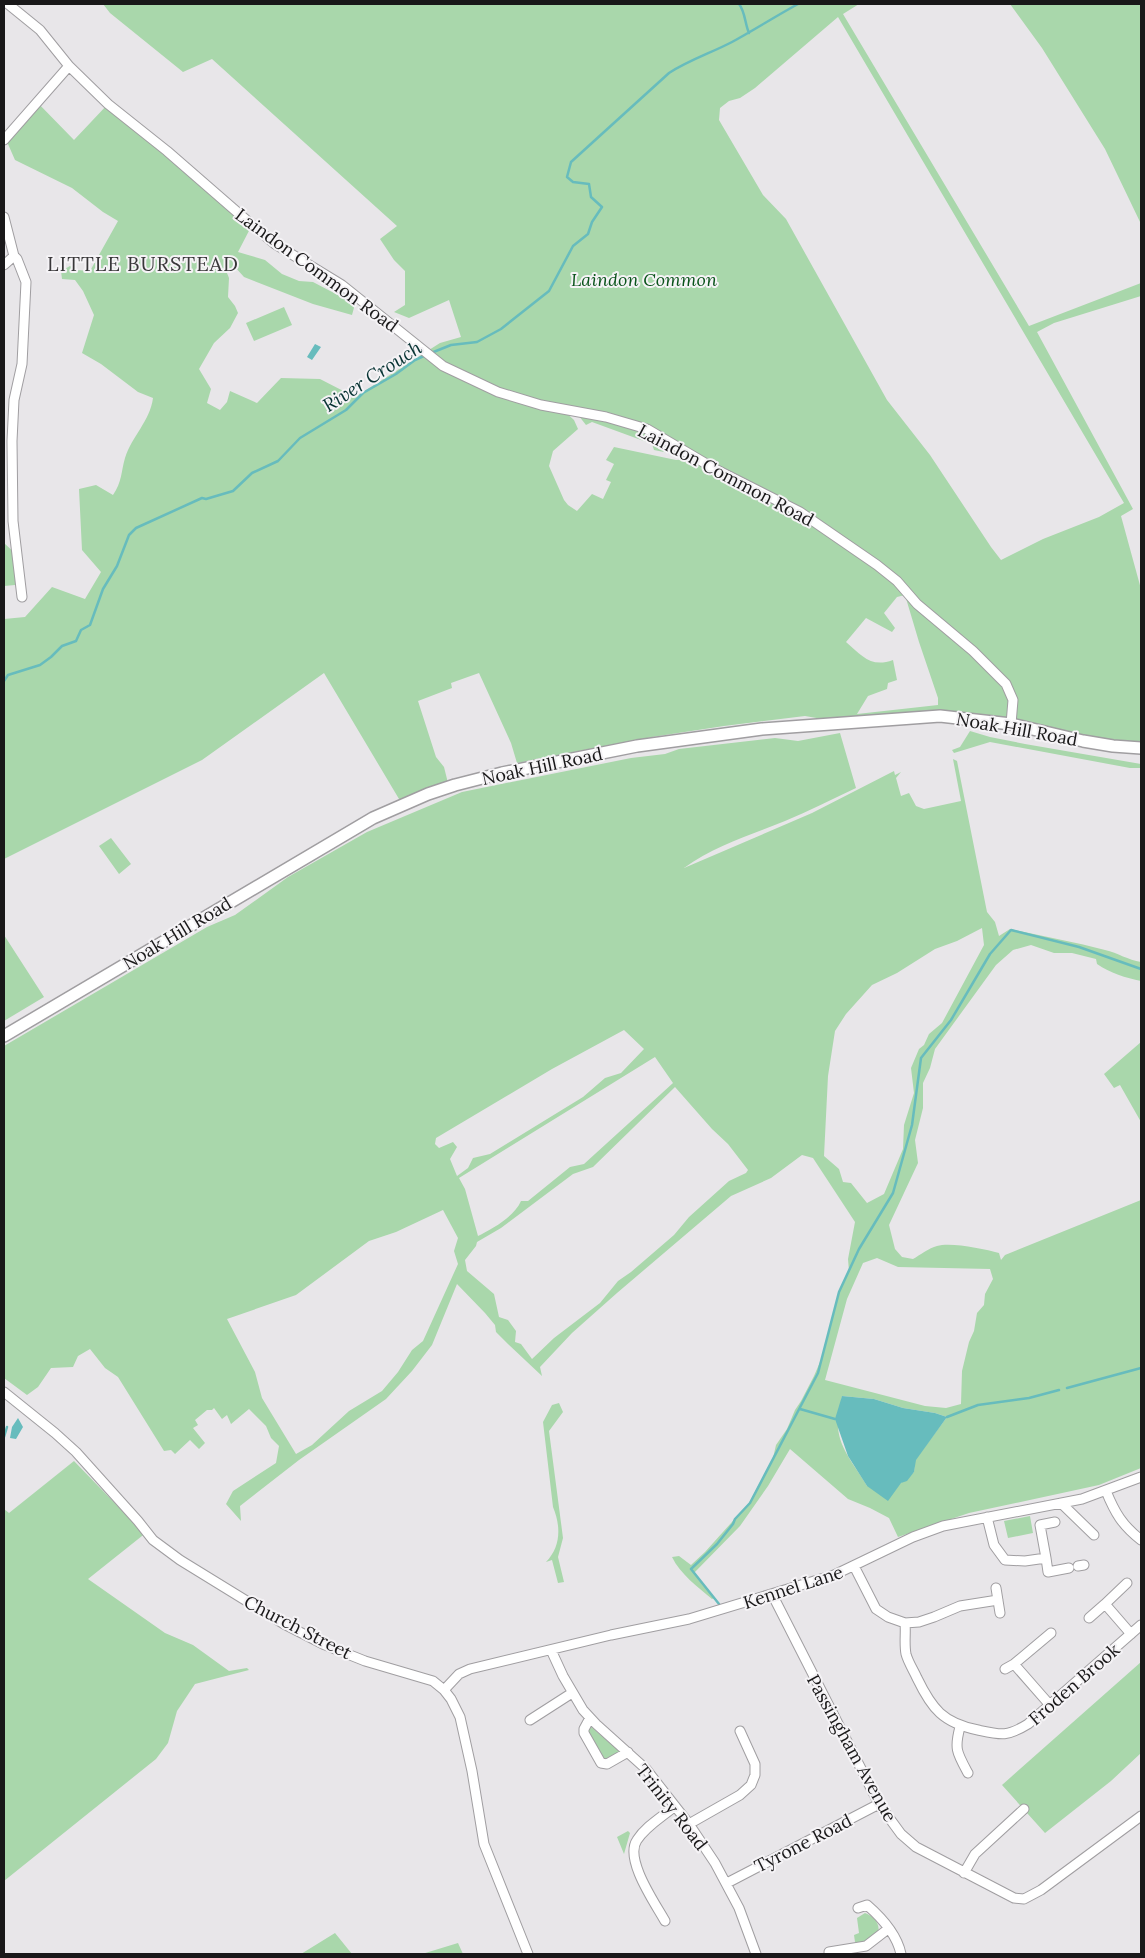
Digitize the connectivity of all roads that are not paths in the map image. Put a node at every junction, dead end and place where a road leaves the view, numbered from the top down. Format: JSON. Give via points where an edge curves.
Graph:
{"nodes":[{"id":1,"x":8,"y":4,"type":"edge"},
{"id":2,"x":69,"y":66,"type":"junction"},
{"id":3,"x":4,"y":140,"type":"edge"},
{"id":4,"x":4,"y":218,"type":"edge"},
{"id":5,"x":14,"y":256,"type":"junction"},
{"id":6,"x":4,"y":265,"type":"edge"},
{"id":7,"x":22,"y":598,"type":"dead end"},
{"id":8,"x":1011,"y":724,"type":"junction"},
{"id":9,"x":1141,"y":748,"type":"edge"},
{"id":10,"x":4,"y":1036,"type":"edge"},
{"id":11,"x":4,"y":1392,"type":"edge"},
{"id":12,"x":4,"y":1400,"type":"edge"},
{"id":13,"x":26,"y":1409,"type":"junction"},
{"id":14,"x":1141,"y":1478,"type":"edge"},
{"id":15,"x":1106,"y":1491,"type":"junction"},
{"id":16,"x":1061,"y":1502,"type":"junction"},
{"id":17,"x":987,"y":1516,"type":"junction"},
{"id":18,"x":1055,"y":1522,"type":"dead end"},
{"id":19,"x":1094,"y":1535,"type":"dead end"},
{"id":20,"x":1141,"y":1540,"type":"edge"},
{"id":21,"x":1046,"y":1558,"type":"junction"},
{"id":22,"x":854,"y":1566,"type":"junction"},
{"id":23,"x":1077,"y":1566,"type":"dead end"},
{"id":24,"x":1126,"y":1583,"type":"dead end"},
{"id":25,"x":996,"y":1588,"type":"dead end"},
{"id":26,"x":772,"y":1594,"type":"junction"},
{"id":27,"x":998,"y":1600,"type":"junction"},
{"id":28,"x":1105,"y":1604,"type":"junction"},
{"id":29,"x":1000,"y":1613,"type":"dead end"},
{"id":30,"x":1089,"y":1618,"type":"dead end"},
{"id":31,"x":906,"y":1623,"type":"junction"},
{"id":32,"x":1141,"y":1625,"type":"edge"},
{"id":33,"x":1051,"y":1633,"type":"dead end"},
{"id":34,"x":1131,"y":1634,"type":"junction"},
{"id":35,"x":552,"y":1650,"type":"junction"},
{"id":36,"x":1014,"y":1664,"type":"junction"},
{"id":37,"x":1005,"y":1669,"type":"dead end"},
{"id":38,"x":444,"y":1690,"type":"junction"},
{"id":39,"x":572,"y":1694,"type":"junction"},
{"id":40,"x":1050,"y":1704,"type":"junction"},
{"id":41,"x":590,"y":1718,"type":"junction"},
{"id":42,"x":530,"y":1720,"type":"dead end"},
{"id":43,"x":960,"y":1727,"type":"junction"},
{"id":44,"x":740,"y":1731,"type":"dead end"},
{"id":45,"x":628,"y":1752,"type":"junction"},
{"id":46,"x":968,"y":1773,"type":"dead end"},
{"id":47,"x":879,"y":1804,"type":"junction"},
{"id":48,"x":675,"y":1806,"type":"junction"},
{"id":49,"x":1024,"y":1809,"type":"dead end"},
{"id":50,"x":1141,"y":1816,"type":"edge"},
{"id":51,"x":689,"y":1824,"type":"junction"},
{"id":52,"x":964,"y":1872,"type":"junction"},
{"id":53,"x":727,"y":1883,"type":"junction"},
{"id":54,"x":858,"y":1908,"type":"dead end"},
{"id":55,"x":665,"y":1921,"type":"dead end"},
{"id":56,"x":888,"y":1929,"type":"junction"},
{"id":57,"x":828,"y":1950,"type":"edge"},
{"id":58,"x":528,"y":1954,"type":"edge"},
{"id":59,"x":756,"y":1954,"type":"edge"},
{"id":60,"x":901,"y":1954,"type":"edge"}],
"edges":[{"from":1,"to":2,"type":"street","name":"Laindon Common Road","via":[[40,30]]},
{"from":2,"to":3,"type":"street"},
{"from":2,"to":8,"type":"street","name":"Laindon Common Road","via":[[108,104],[275,244],[342,285],[443,366],[498,392],[647,429],[696,459],[800,512],[897,581],[917,604],[998,675],[1011,692]]},
{"from":4,"to":5,"type":"street"},
{"from":5,"to":6,"type":"street"},
{"from":5,"to":7,"type":"street","via":[[26,282],[22,364],[14,400],[12,441],[12,521]]},
{"from":8,"to":9,"type":"main road","name":"Noak Hill Road","via":[[1083,741]]},
{"from":8,"to":10,"type":"main road","name":"Noak Hill Road","via":[[940,716],[762,729],[637,746],[455,785],[400,805],[364,823]]},
{"from":11,"to":13,"type":"street","name":"Church Street"},
{"from":12,"to":13,"type":"street"},
{"from":13,"to":38,"type":"street","name":"Church Street","via":[[76,1452],[153,1540],[180,1560],[284,1624],[325,1645],[432,1681]]},
{"from":14,"to":15,"type":"street","name":"Kennel Lane"},
{"from":15,"to":16,"type":"street","name":"Kennel Lane"},
{"from":15,"to":20,"type":"street","via":[[1117,1517]]},
{"from":16,"to":17,"type":"street","name":"Kennel Lane"},
{"from":16,"to":19,"type":"street"},
{"from":17,"to":21,"type":"street","via":[[994,1545],[1005,1560],[1025,1562]]},
{"from":17,"to":22,"type":"street","name":"Kennel Lane","via":[[913,1537]]},
{"from":18,"to":21,"type":"street","via":[[1040,1525]]},
{"from":21,"to":23,"type":"street","via":[[1048,1572]]},
{"from":22,"to":26,"type":"street","name":"Kennel Lane","via":[[821,1580]]},
{"from":22,"to":31,"type":"street","via":[[876,1609],[888,1618]]},
{"from":24,"to":28,"type":"street"},
{"from":25,"to":27,"type":"street"},
{"from":26,"to":35,"type":"street","name":"Kennel Lane","via":[[689,1619]]},
{"from":26,"to":47,"type":"street","name":"Passingham Avenue"},
{"from":27,"to":29,"type":"street"},
{"from":27,"to":31,"type":"street","via":[[960,1606],[919,1622]]},
{"from":28,"to":30,"type":"street"},
{"from":28,"to":34,"type":"street","name":"Froden Brook"},
{"from":31,"to":43,"type":"street","name":"Froden Brook","via":[[906,1654],[921,1686],[939,1714]]},
{"from":32,"to":34,"type":"street","name":"Froden Brook"},
{"from":33,"to":36,"type":"street"},
{"from":34,"to":40,"type":"street","name":"Froden Brook"},
{"from":35,"to":38,"type":"street","name":"Kennel Lane","via":[[470,1669],[459,1674]]},
{"from":35,"to":39,"type":"street","name":"Trinity Road"},
{"from":36,"to":37,"type":"street"},
{"from":36,"to":40,"type":"street"},
{"from":38,"to":58,"type":"street","name":"Church Street","via":[[460,1717],[484,1844]]},
{"from":39,"to":41,"type":"street","name":"Trinity Road"},
{"from":39,"to":42,"type":"street"},
{"from":40,"to":43,"type":"street","name":"Froden Brook","via":[[1015,1732],[996,1734]]},
{"from":41,"to":45,"type":"street","name":"Trinity Road"},
{"from":41,"to":45,"type":"street","via":[[584,1733],[601,1763],[607,1764]]},
{"from":43,"to":46,"type":"street","via":[[956,1752]]},
{"from":44,"to":51,"type":"street","via":[[755,1764],[751,1785],[740,1795]]},
{"from":45,"to":48,"type":"street","name":"Trinity Road","via":[[646,1768]]},
{"from":47,"to":52,"type":"street","name":"Passingham Avenue","via":[[889,1820],[916,1847]]},
{"from":47,"to":53,"type":"street","name":"Tyrone Road"},
{"from":48,"to":51,"type":"street","name":"Trinity Road"},
{"from":48,"to":55,"type":"street","via":[[644,1830],[633,1849],[634,1861]]},
{"from":49,"to":52,"type":"street","via":[[975,1854]]},
{"from":50,"to":52,"type":"street","name":"Passingham Avenue","via":[[1024,1899],[1014,1898]]},
{"from":51,"to":53,"type":"street","name":"Trinity Road"},
{"from":53,"to":59,"type":"street","name":"Trinity Road"},
{"from":54,"to":56,"type":"street","via":[[867,1905]]},
{"from":56,"to":57,"type":"street","via":[[866,1946]]},
{"from":56,"to":60,"type":"street","via":[[899,1942]]}]}
